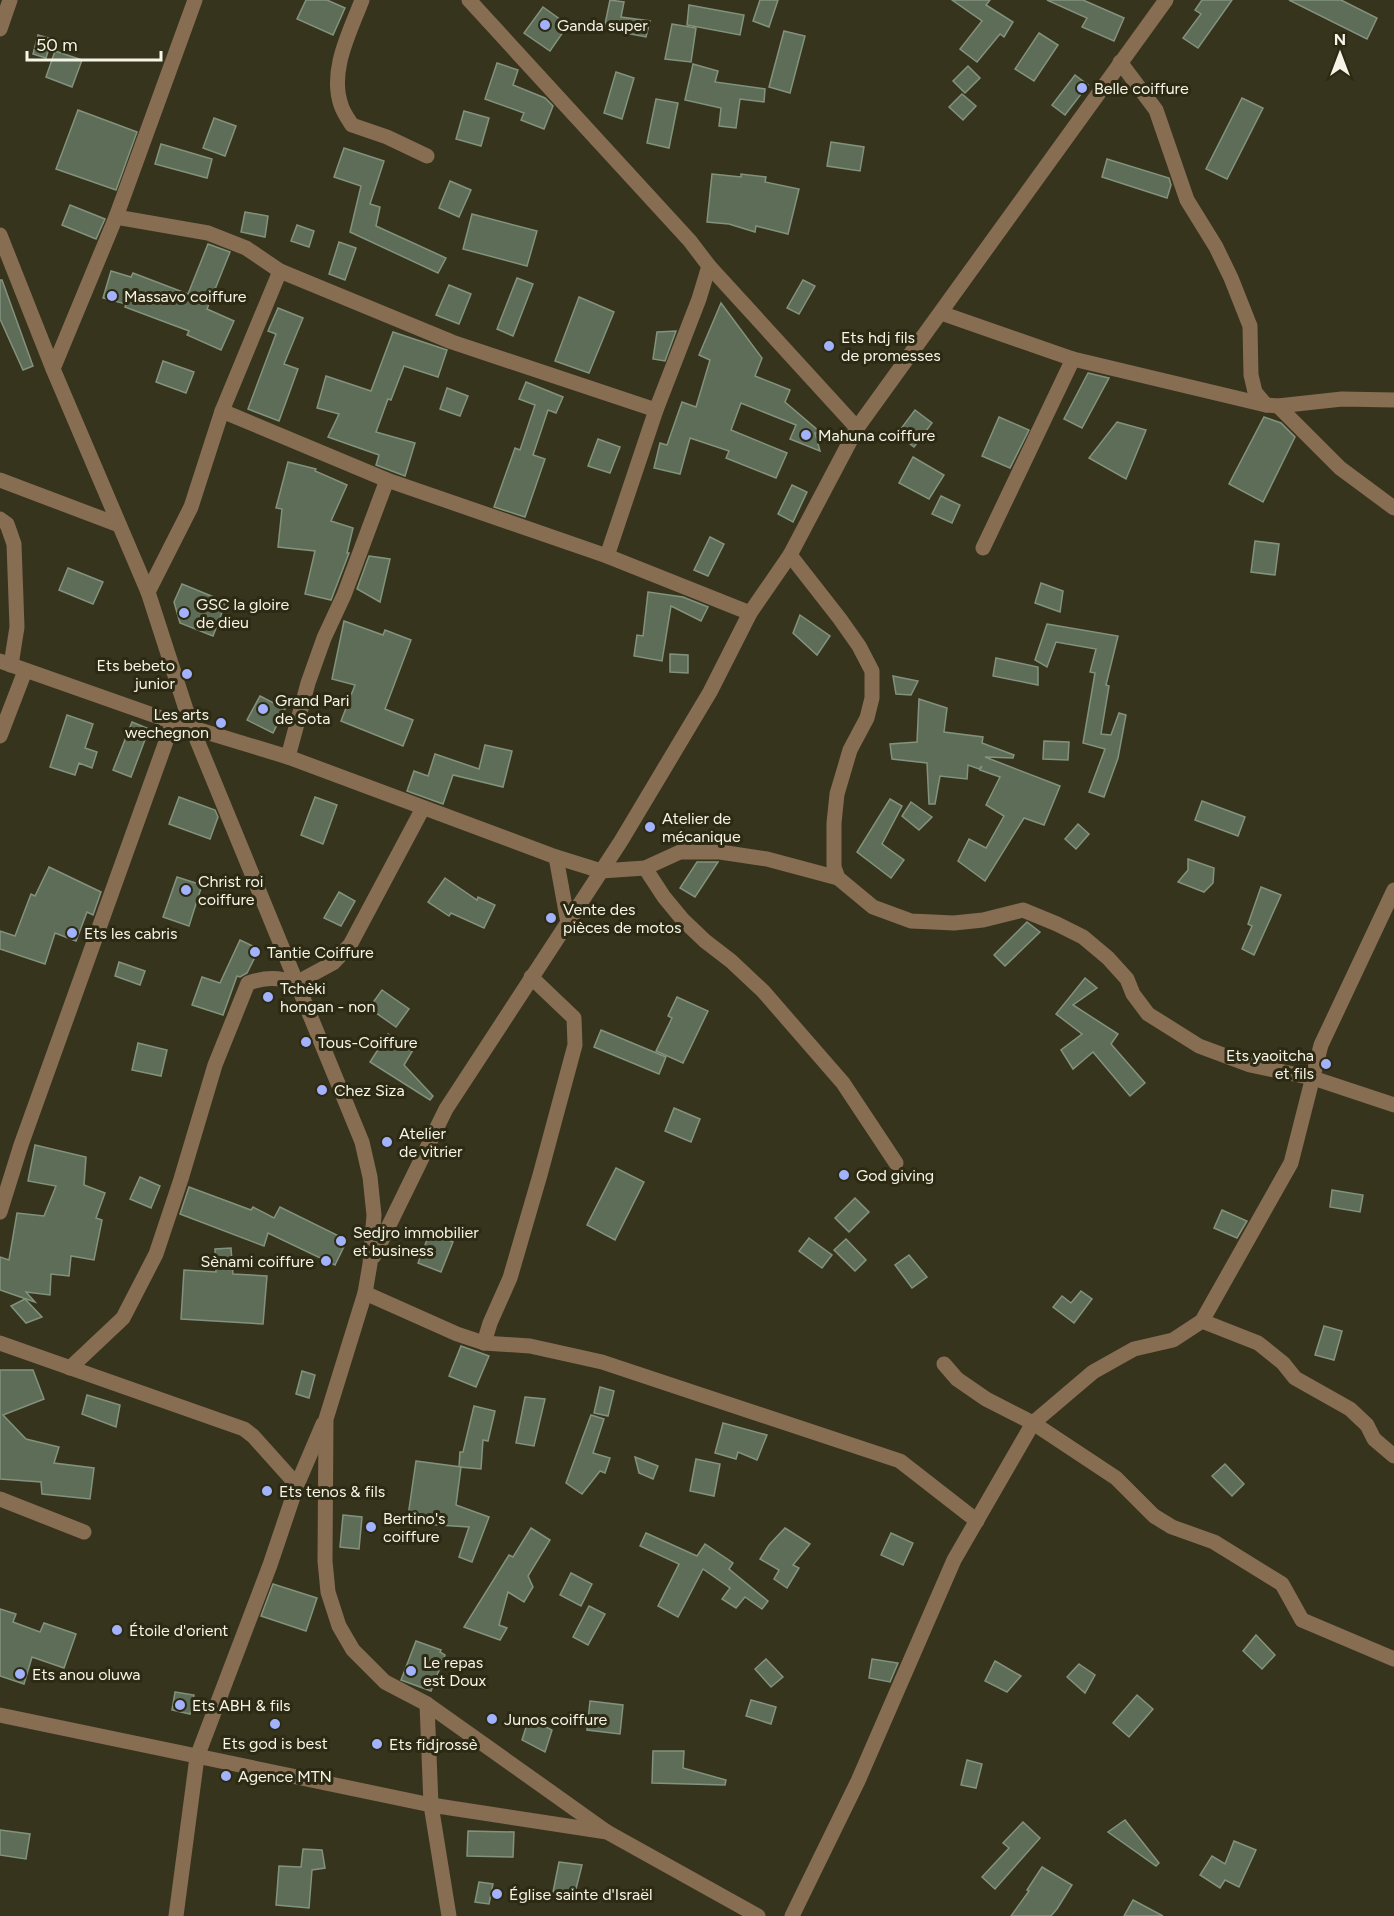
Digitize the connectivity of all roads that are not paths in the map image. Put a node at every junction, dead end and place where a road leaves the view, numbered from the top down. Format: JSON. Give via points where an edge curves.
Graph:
{"nodes":[{"id":1,"x":10,"y":0,"type":"edge"},
{"id":2,"x":195,"y":0,"type":"edge"},
{"id":3,"x":362,"y":0,"type":"edge"},
{"id":4,"x":469,"y":0,"type":"edge"},
{"id":5,"x":1166,"y":0,"type":"edge"},
{"id":6,"x":0,"y":29,"type":"edge"},
{"id":7,"x":1120,"y":62,"type":"junction"},
{"id":8,"x":427,"y":156,"type":"dead end"},
{"id":9,"x":116,"y":217,"type":"junction"},
{"id":10,"x":0,"y":236,"type":"edge"},
{"id":11,"x":709,"y":266,"type":"junction"},
{"id":12,"x":280,"y":271,"type":"junction"},
{"id":13,"x":941,"y":313,"type":"junction"},
{"id":14,"x":1073,"y":359,"type":"junction"},
{"id":15,"x":53,"y":369,"type":"junction"},
{"id":16,"x":1394,"y":400,"type":"edge"},
{"id":17,"x":1272,"y":405,"type":"junction"},
{"id":18,"x":656,"y":410,"type":"junction"},
{"id":19,"x":222,"y":411,"type":"junction"},
{"id":20,"x":857,"y":428,"type":"junction"},
{"id":21,"x":0,"y":480,"type":"edge"},
{"id":22,"x":387,"y":480,"type":"junction"},
{"id":23,"x":1394,"y":508,"type":"edge"},
{"id":24,"x":0,"y":519,"type":"edge"},
{"id":25,"x":119,"y":525,"type":"junction"},
{"id":26,"x":983,"y":548,"type":"dead end"},
{"id":27,"x":790,"y":555,"type":"junction"},
{"id":28,"x":607,"y":556,"type":"junction"},
{"id":29,"x":148,"y":592,"type":"junction"},
{"id":30,"x":750,"y":613,"type":"junction"},
{"id":31,"x":12,"y":666,"type":"edge"},
{"id":32,"x":173,"y":722,"type":"junction"},
{"id":33,"x":192,"y":728,"type":"junction"},
{"id":34,"x":0,"y":736,"type":"edge"},
{"id":35,"x":288,"y":757,"type":"junction"},
{"id":36,"x":423,"y":808,"type":"junction"},
{"id":37,"x":556,"y":856,"type":"junction"},
{"id":38,"x":645,"y":868,"type":"junction"},
{"id":39,"x":602,"y":871,"type":"junction"},
{"id":40,"x":838,"y":878,"type":"junction"},
{"id":41,"x":1394,"y":890,"type":"edge"},
{"id":42,"x":568,"y":923,"type":"junction"},
{"id":43,"x":531,"y":977,"type":"junction"},
{"id":44,"x":296,"y":983,"type":"junction"},
{"id":45,"x":1312,"y":1078,"type":"junction"},
{"id":46,"x":1394,"y":1105,"type":"edge"},
{"id":47,"x":896,"y":1163,"type":"dead end"},
{"id":48,"x":0,"y":1212,"type":"edge"},
{"id":49,"x":370,"y":1264,"type":"junction"},
{"id":50,"x":365,"y":1293,"type":"junction"},
{"id":51,"x":1202,"y":1321,"type":"junction"},
{"id":52,"x":0,"y":1343,"type":"edge"},
{"id":53,"x":484,"y":1343,"type":"junction"},
{"id":54,"x":945,"y":1365,"type":"dead end"},
{"id":55,"x":70,"y":1368,"type":"junction"},
{"id":56,"x":326,"y":1419,"type":"junction"},
{"id":57,"x":1033,"y":1423,"type":"junction"},
{"id":58,"x":1394,"y":1456,"type":"edge"},
{"id":59,"x":297,"y":1485,"type":"junction"},
{"id":60,"x":0,"y":1499,"type":"edge"},
{"id":61,"x":977,"y":1521,"type":"junction"},
{"id":62,"x":84,"y":1532,"type":"dead end"},
{"id":63,"x":1394,"y":1659,"type":"edge"},
{"id":64,"x":427,"y":1704,"type":"junction"},
{"id":65,"x":4,"y":1719,"type":"edge"},
{"id":66,"x":197,"y":1757,"type":"junction"},
{"id":67,"x":431,"y":1805,"type":"junction"},
{"id":68,"x":607,"y":1832,"type":"junction"},
{"id":69,"x":453,"y":1913,"type":"edge"},
{"id":70,"x":176,"y":1916,"type":"edge"},
{"id":71,"x":758,"y":1916,"type":"edge"},
{"id":72,"x":792,"y":1916,"type":"edge"}],
"edges":[{"from":1,"to":6,"type":"street"},
{"from":2,"to":9,"type":"street"},
{"from":3,"to":8,"type":"street","via":[[337,75],[340,104],[352,125]]},
{"from":4,"to":11,"type":"street"},
{"from":5,"to":7,"type":"street"},
{"from":7,"to":13,"type":"street"},
{"from":7,"to":17,"type":"street","via":[[1156,111],[1187,200],[1231,278],[1250,326],[1255,392]]},
{"from":9,"to":12,"type":"street","via":[[208,233],[246,248]]},
{"from":9,"to":15,"type":"street"},
{"from":10,"to":15,"type":"street"},
{"from":11,"to":18,"type":"street"},
{"from":11,"to":20,"type":"street"},
{"from":12,"to":18,"type":"street","via":[[452,342]]},
{"from":12,"to":19,"type":"street"},
{"from":13,"to":14,"type":"street"},
{"from":13,"to":20,"type":"street"},
{"from":14,"to":17,"type":"street"},
{"from":14,"to":26,"type":"street"},
{"from":15,"to":25,"type":"street"},
{"from":16,"to":17,"type":"street","via":[[1342,399]]},
{"from":17,"to":23,"type":"street","via":[[1340,468]]},
{"from":18,"to":28,"type":"street"},
{"from":19,"to":22,"type":"street"},
{"from":19,"to":29,"type":"street","via":[[191,507]]},
{"from":20,"to":27,"type":"street"},
{"from":21,"to":25,"type":"street"},
{"from":22,"to":28,"type":"street"},
{"from":22,"to":35,"type":"street","via":[[344,596],[324,638]]},
{"from":24,"to":31,"type":"street","via":[[7,524],[14,544],[17,627]]},
{"from":25,"to":29,"type":"street"},
{"from":27,"to":30,"type":"street"},
{"from":27,"to":40,"type":"street","via":[[840,619],[872,671],[867,718],[850,750],[837,794],[834,867]]},
{"from":28,"to":30,"type":"street"},
{"from":29,"to":33,"type":"street"},
{"from":30,"to":39,"type":"street","via":[[711,692]]},
{"from":31,"to":32,"type":"street"},
{"from":31,"to":34,"type":"street"},
{"from":32,"to":33,"type":"street"},
{"from":32,"to":48,"type":"street"},
{"from":33,"to":35,"type":"street"},
{"from":33,"to":44,"type":"street"},
{"from":35,"to":36,"type":"street"},
{"from":36,"to":37,"type":"street"},
{"from":36,"to":44,"type":"street","via":[[350,945],[333,963]]},
{"from":37,"to":39,"type":"street"},
{"from":37,"to":42,"type":"street"},
{"from":38,"to":39,"type":"street"},
{"from":38,"to":40,"type":"street","via":[[680,852],[720,852],[767,859]]},
{"from":38,"to":47,"type":"street","via":[[683,920],[763,991],[843,1083]]},
{"from":39,"to":42,"type":"street"},
{"from":40,"to":45,"type":"street","via":[[873,907],[911,921],[983,920],[1023,910],[1057,924],[1083,937],[1108,958],[1127,979],[1148,1014],[1199,1046],[1250,1065]]},
{"from":41,"to":45,"type":"street","via":[[1332,1018]]},
{"from":42,"to":43,"type":"street"},
{"from":43,"to":49,"type":"street","via":[[446,1109]]},
{"from":43,"to":53,"type":"street","via":[[574,1018],[575,1045],[510,1278]]},
{"from":44,"to":49,"type":"street","via":[[362,1142],[374,1215]]},
{"from":44,"to":55,"type":"street","via":[[264,977],[248,983],[215,1065],[156,1254],[123,1318]]},
{"from":45,"to":46,"type":"street"},
{"from":45,"to":51,"type":"street","via":[[1291,1163]]},
{"from":49,"to":50,"type":"street"},
{"from":50,"to":53,"type":"street"},
{"from":50,"to":56,"type":"street"},
{"from":51,"to":57,"type":"street","via":[[1173,1340],[1134,1349],[1093,1372]]},
{"from":51,"to":58,"type":"street","via":[[1258,1343],[1283,1363],[1294,1378],[1350,1409]]},
{"from":52,"to":55,"type":"street"},
{"from":53,"to":61,"type":"street","via":[[530,1346],[602,1362],[900,1461]]},
{"from":54,"to":57,"type":"street","via":[[957,1379],[986,1399]]},
{"from":55,"to":59,"type":"street","via":[[244,1429]]},
{"from":56,"to":59,"type":"street"},
{"from":56,"to":64,"type":"street","via":[[325,1561],[328,1592],[339,1626],[353,1650],[386,1682]]},
{"from":57,"to":61,"type":"street"},
{"from":57,"to":63,"type":"street","via":[[1116,1478],[1154,1516],[1214,1542],[1282,1584],[1302,1620]]},
{"from":59,"to":66,"type":"street"},
{"from":60,"to":62,"type":"street"},
{"from":61,"to":72,"type":"street","via":[[954,1560],[858,1780]]},
{"from":64,"to":67,"type":"street"},
{"from":64,"to":68,"type":"street"},
{"from":65,"to":66,"type":"street"},
{"from":66,"to":67,"type":"street"},
{"from":66,"to":70,"type":"street"},
{"from":67,"to":68,"type":"street"},
{"from":67,"to":69,"type":"street"},
{"from":68,"to":71,"type":"street"}]}
